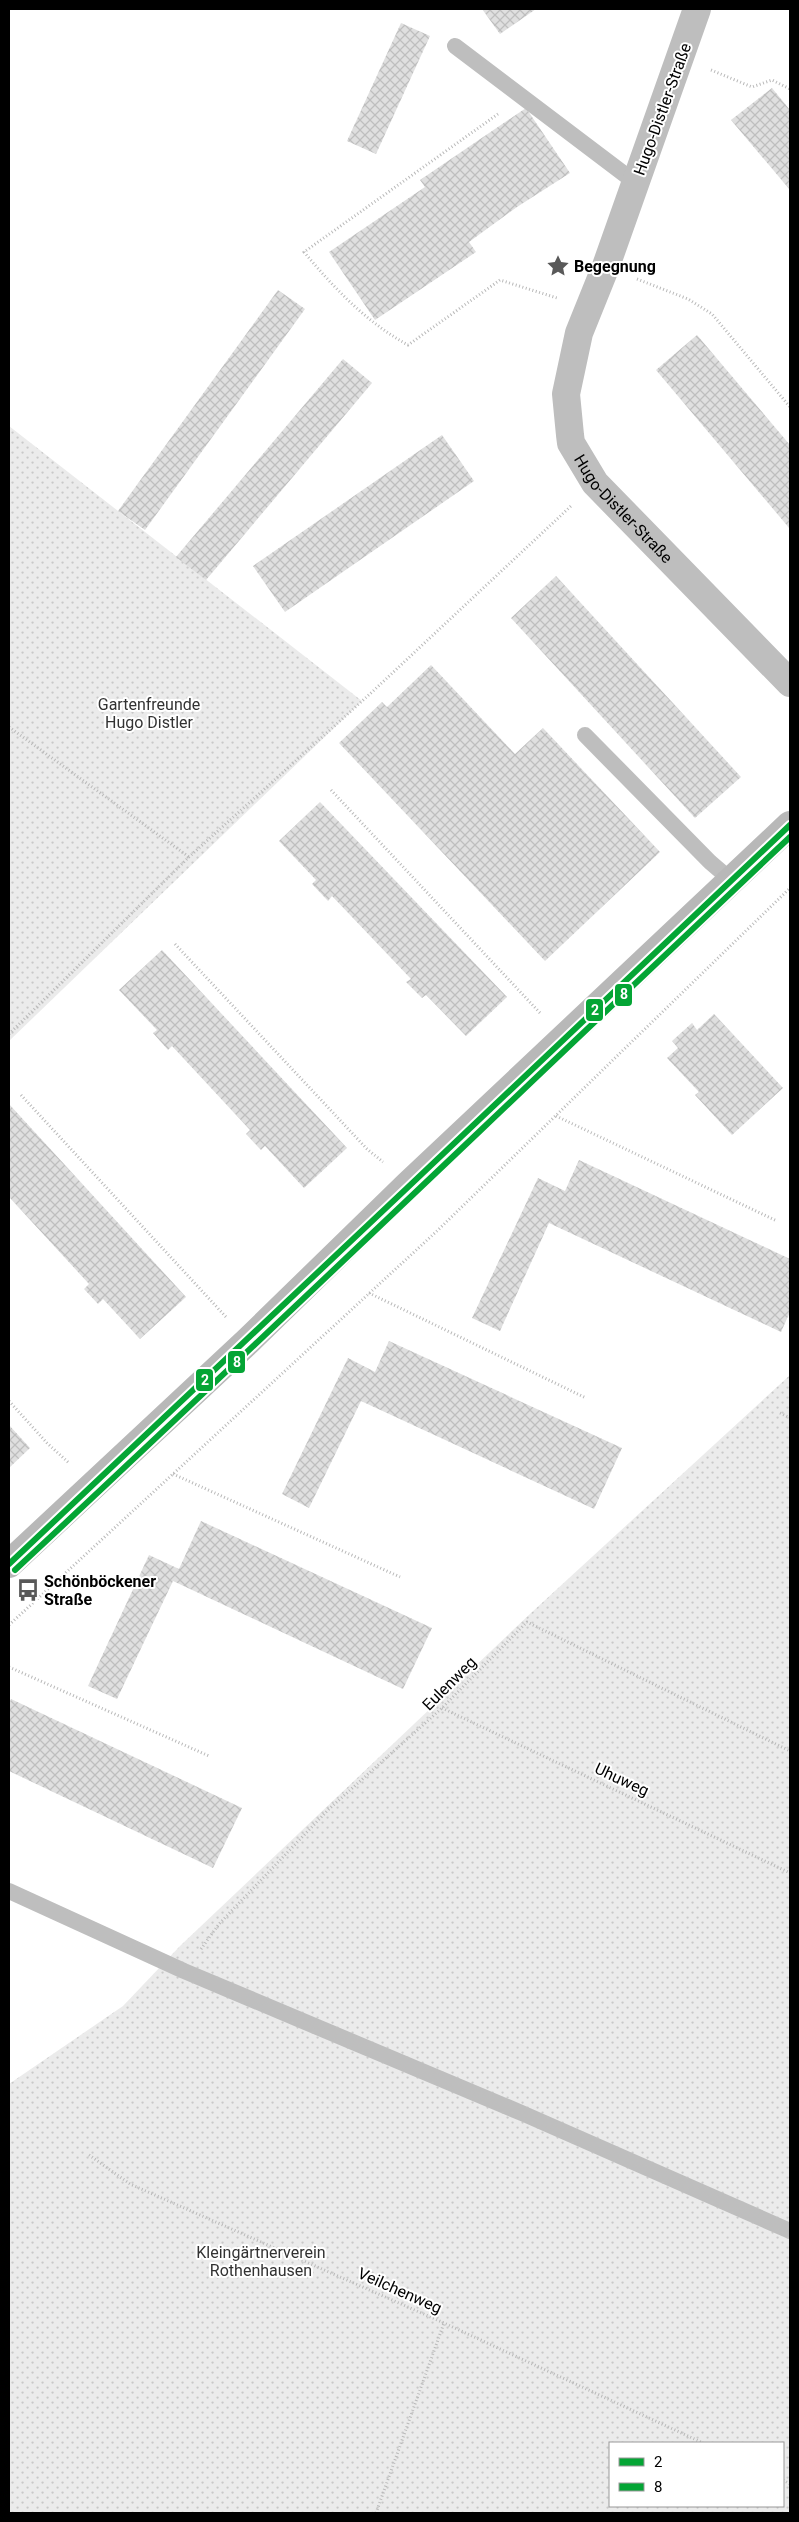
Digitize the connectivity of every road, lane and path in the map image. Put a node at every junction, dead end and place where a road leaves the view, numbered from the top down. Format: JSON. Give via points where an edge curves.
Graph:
{"nodes":[{"id":1,"x":697,"y":9,"type":"edge"},
{"id":2,"x":455,"y":46,"type":"dead end"},
{"id":3,"x":680,"y":58,"type":"junction"},
{"id":4,"x":790,"y":89,"type":"edge"},
{"id":5,"x":521,"y":97,"type":"junction"},
{"id":6,"x":636,"y":182,"type":"junction"},
{"id":7,"x":606,"y":266,"type":"junction"},
{"id":8,"x":588,"y":308,"type":"junction"},
{"id":9,"x":790,"y":407,"type":"edge"},
{"id":10,"x":595,"y":483,"type":"junction"},
{"id":11,"x":790,"y":683,"type":"edge"},
{"id":12,"x":9,"y":727,"type":"edge"},
{"id":13,"x":585,"y":735,"type":"dead end"},
{"id":14,"x":331,"y":790,"type":"dead end"},
{"id":15,"x":790,"y":825,"type":"edge"},
{"id":16,"x":189,"y":857,"type":"junction"},
{"id":17,"x":732,"y":880,"type":"junction"},
{"id":18,"x":790,"y":888,"type":"edge"},
{"id":19,"x":175,"y":944,"type":"dead end"},
{"id":20,"x":544,"y":1018,"type":"dead end"},
{"id":21,"x":9,"y":1034,"type":"edge"},
{"id":22,"x":21,"y":1095,"type":"dead end"},
{"id":23,"x":556,"y":1116,"type":"junction"},
{"id":24,"x":389,"y":1168,"type":"dead end"},
{"id":25,"x":777,"y":1221,"type":"dead end"},
{"id":26,"x":369,"y":1294,"type":"junction"},
{"id":27,"x":227,"y":1318,"type":"dead end"},
{"id":28,"x":586,"y":1398,"type":"dead end"},
{"id":29,"x":9,"y":1400,"type":"edge"},
{"id":30,"x":780,"y":1412,"type":"dead end"},
{"id":31,"x":790,"y":1418,"type":"edge"},
{"id":32,"x":72,"y":1465,"type":"dead end"},
{"id":33,"x":173,"y":1474,"type":"junction"},
{"id":34,"x":9,"y":1564,"type":"edge"},
{"id":35,"x":400,"y":1577,"type":"dead end"},
{"id":36,"x":9,"y":1625,"type":"edge"},
{"id":37,"x":9,"y":1667,"type":"edge"},
{"id":38,"x":442,"y":1708,"type":"junction"},
{"id":39,"x":790,"y":1752,"type":"edge"},
{"id":40,"x":209,"y":1756,"type":"dead end"},
{"id":41,"x":790,"y":1873,"type":"edge"},
{"id":42,"x":9,"y":1891,"type":"edge"},
{"id":43,"x":184,"y":1971,"type":"junction"},
{"id":44,"x":90,"y":2155,"type":"dead end"},
{"id":45,"x":790,"y":2231,"type":"edge"},
{"id":46,"x":444,"y":2323,"type":"junction"},
{"id":47,"x":701,"y":2442,"type":"edge"},
{"id":48,"x":376,"y":2513,"type":"edge"}],
"edges":[{"from":1,"to":3,"type":"street","name":"Hugo-Distler-Straße"},
{"from":2,"to":5,"type":"lane"},
{"from":3,"to":4,"type":"path","via":[[752,87],[772,80]]},
{"from":3,"to":6,"type":"street","name":"Hugo-Distler-Straße"},
{"from":5,"to":6,"type":"lane"},
{"from":5,"to":8,"type":"path","via":[[304,252],[331,285],[375,325],[408,345],[500,280]]},
{"from":6,"to":7,"type":"street","name":"Hugo-Distler-Straße"},
{"from":7,"to":8,"type":"street","name":"Hugo-Distler-Straße"},
{"from":7,"to":9,"type":"path","via":[[688,299],[712,314]]},
{"from":8,"to":10,"type":"street","name":"Hugo-Distler-Straße","via":[[578,333],[566,394],[571,443]]},
{"from":10,"to":11,"type":"street","name":"Hugo-Distler-Straße"},
{"from":10,"to":16,"type":"path","via":[[372,693]]},
{"from":12,"to":16,"type":"path"},
{"from":13,"to":17,"type":"lane","via":[[710,862]]},
{"from":14,"to":20,"type":"path"},
{"from":15,"to":17,"type":"main road"},
{"from":16,"to":21,"type":"path"},
{"from":17,"to":34,"type":"main road"},
{"from":18,"to":23,"type":"path"},
{"from":19,"to":24,"type":"path","via":[[367,1149]]},
{"from":22,"to":27,"type":"path"},
{"from":23,"to":25,"type":"path"},
{"from":23,"to":26,"type":"path"},
{"from":26,"to":28,"type":"path"},
{"from":26,"to":33,"type":"path"},
{"from":29,"to":32,"type":"path","via":[[47,1443]]},
{"from":30,"to":31,"type":"path"},
{"from":33,"to":35,"type":"path"},
{"from":33,"to":36,"type":"path"},
{"from":37,"to":40,"type":"path"},
{"from":38,"to":39,"type":"path","name":"Eulenweg","via":[[527,1622]]},
{"from":38,"to":41,"type":"path","name":"Uhuweg"},
{"from":38,"to":43,"type":"path","name":"Eulenweg","via":[[329,1809],[219,1924]]},
{"from":42,"to":43,"type":"lane"},
{"from":43,"to":45,"type":"lane","via":[[524,2114]]},
{"from":44,"to":46,"type":"path","name":"Veilchenweg","via":[[130,2184]]},
{"from":46,"to":47,"type":"path","name":"Veilchenweg"},
{"from":46,"to":48,"type":"path"}]}
